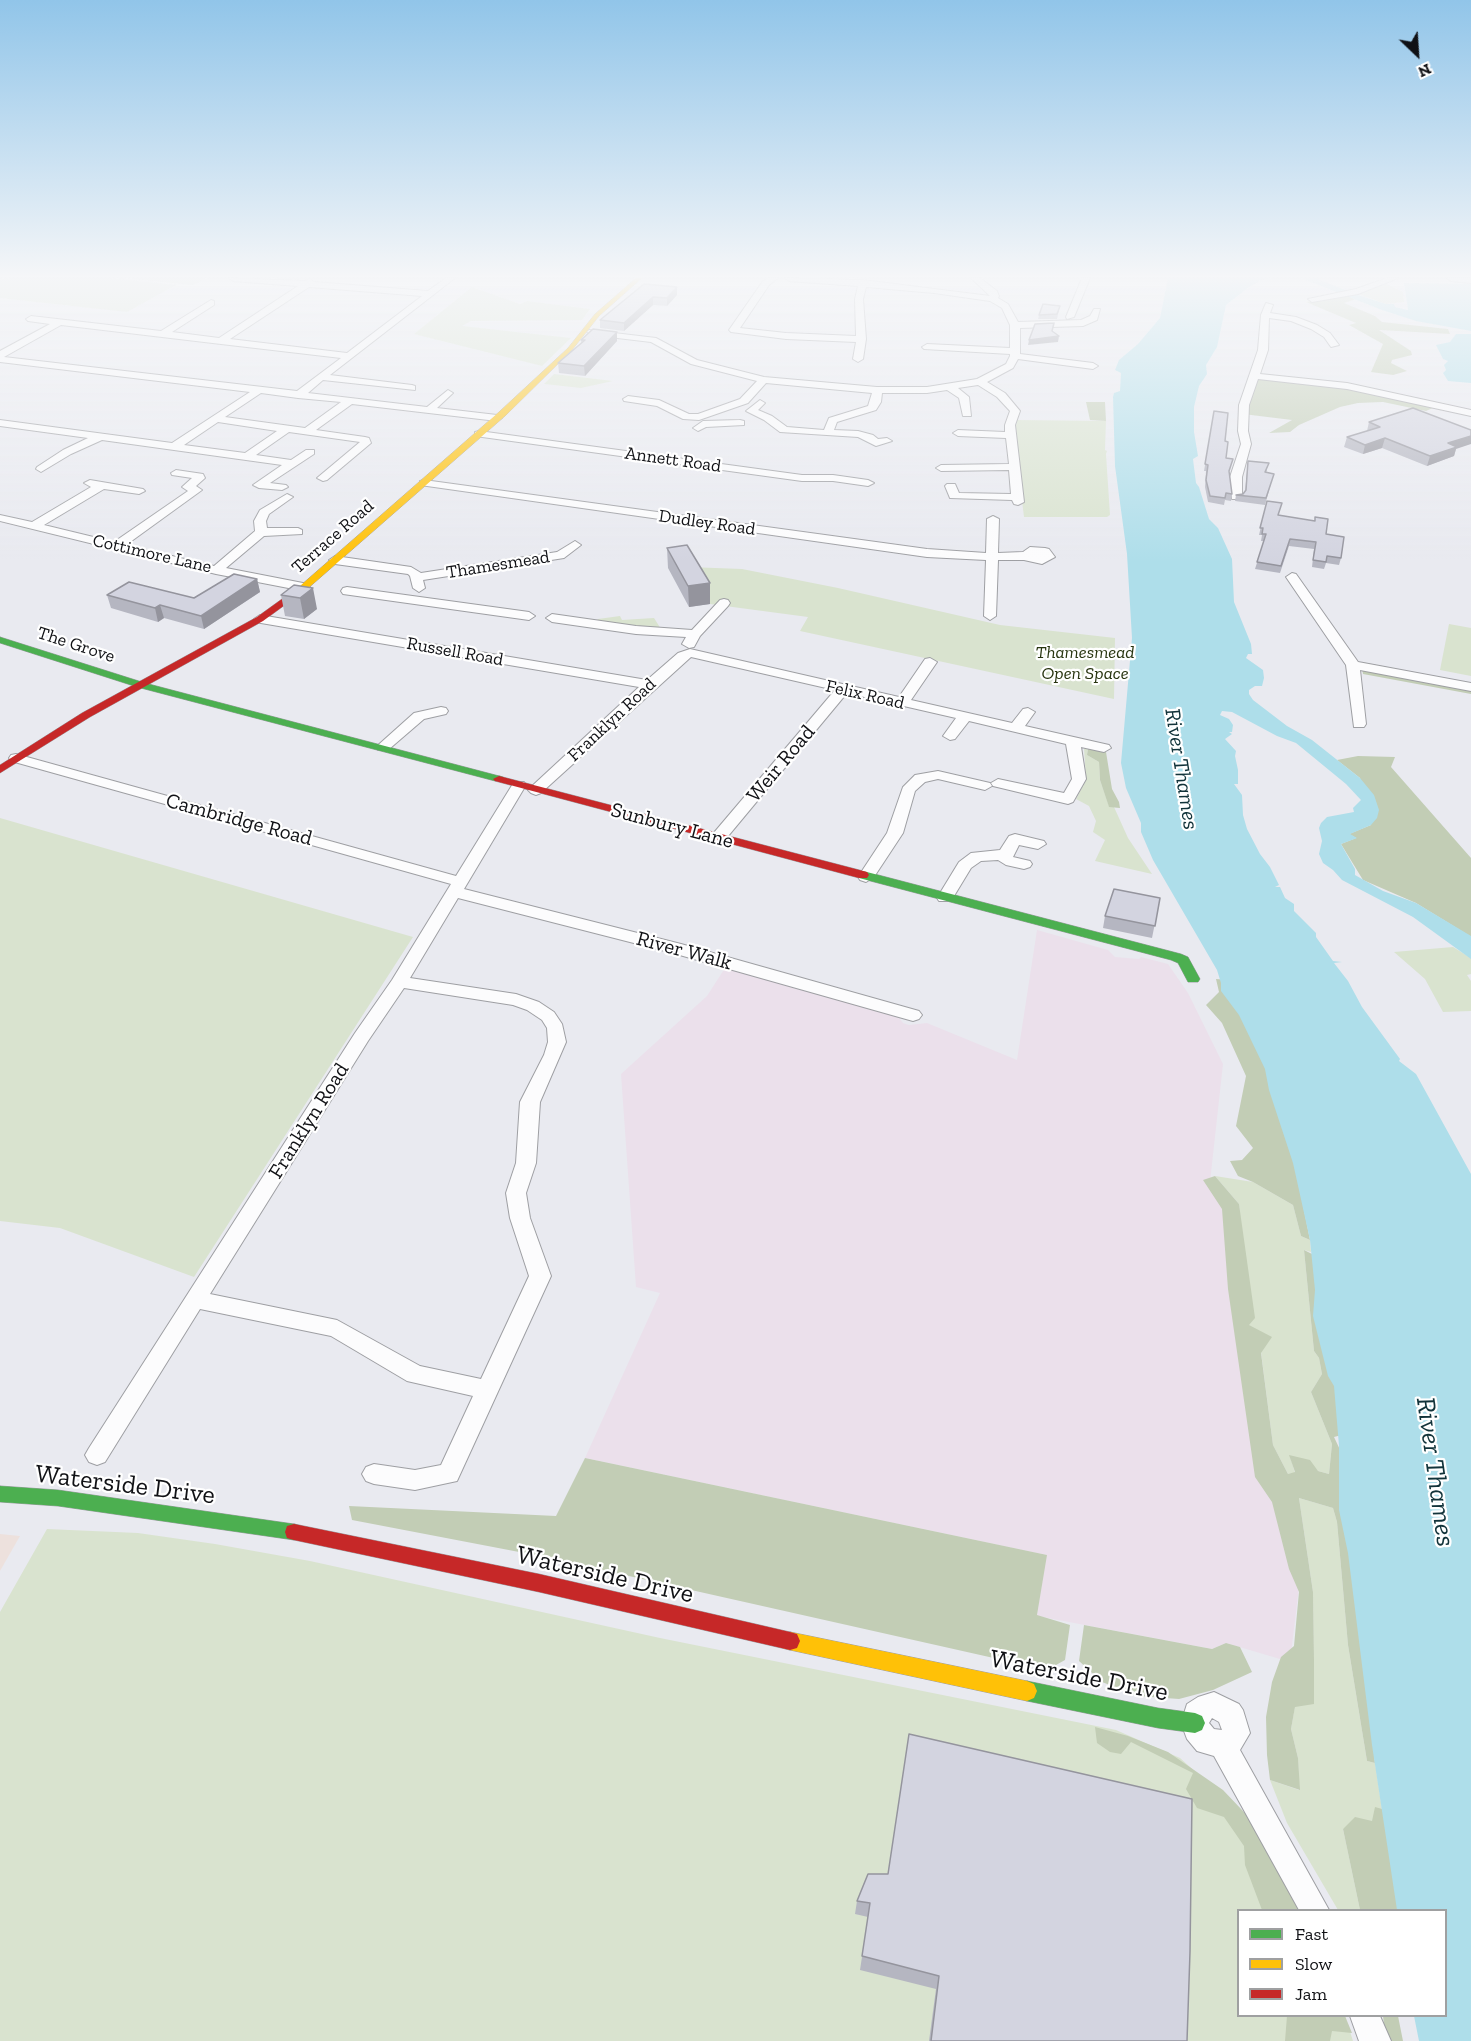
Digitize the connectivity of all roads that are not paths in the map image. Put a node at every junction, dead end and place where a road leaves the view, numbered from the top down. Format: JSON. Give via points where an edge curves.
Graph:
{"nodes":[{"id":1,"x":119,"y":373,"type":"edge"},
{"id":2,"x":326,"y":373,"type":"edge"},
{"id":3,"x":544,"y":373,"type":"edge"},
{"id":4,"x":738,"y":373,"type":"edge"},
{"id":5,"x":996,"y":373,"type":"edge"},
{"id":6,"x":1254,"y":376,"type":"joint"},
{"id":7,"x":321,"y":377,"type":"junction"},
{"id":8,"x":764,"y":380,"type":"junction"},
{"id":9,"x":980,"y":382,"type":"junction"},
{"id":10,"x":949,"y":387,"type":"junction"},
{"id":11,"x":411,"y":388,"type":"dead end"},
{"id":12,"x":259,"y":390,"type":"junction"},
{"id":13,"x":877,"y":390,"type":"junction"},
{"id":14,"x":448,"y":393,"type":"dead end"},
{"id":15,"x":298,"y":395,"type":"junction"},
{"id":16,"x":628,"y":399,"type":"dead end"},
{"id":17,"x":351,"y":400,"type":"junction"},
{"id":18,"x":760,"y":403,"type":"dead end"},
{"id":19,"x":429,"y":410,"type":"junction"},
{"id":20,"x":751,"y":411,"type":"junction"},
{"id":21,"x":1471,"y":413,"type":"edge"},
{"id":22,"x":967,"y":414,"type":"dead end"},
{"id":23,"x":497,"y":418,"type":"junction"},
{"id":24,"x":216,"y":419,"type":"junction"},
{"id":25,"x":0,"y":423,"type":"edge"},
{"id":26,"x":725,"y":423,"type":"junction"},
{"id":27,"x":740,"y":423,"type":"dead end"},
{"id":28,"x":288,"y":428,"type":"junction"},
{"id":29,"x":697,"y":429,"type":"dead end"},
{"id":30,"x":784,"y":430,"type":"junction"},
{"id":31,"x":308,"y":431,"type":"junction"},
{"id":32,"x":828,"y":433,"type":"junction"},
{"id":33,"x":954,"y":433,"type":"dead end"},
{"id":34,"x":479,"y":434,"type":"junction"},
{"id":35,"x":773,"y":434,"type":"dead end"},
{"id":36,"x":1010,"y":435,"type":"junction"},
{"id":37,"x":100,"y":437,"type":"junction"},
{"id":38,"x":879,"y":444,"type":"dead end"},
{"id":39,"x":174,"y":447,"type":"junction"},
{"id":40,"x":310,"y":452,"type":"dead end"},
{"id":41,"x":248,"y":456,"type":"junction"},
{"id":42,"x":291,"y":463,"type":"junction"},
{"id":43,"x":948,"y":465,"type":"dead end"},
{"id":44,"x":1014,"y":467,"type":"junction"},
{"id":45,"x":41,"y":470,"type":"dead end"},
{"id":46,"x":176,"y":473,"type":"dead end"},
{"id":47,"x":323,"y":478,"type":"dead end"},
{"id":48,"x":88,"y":482,"type":"dead end"},
{"id":49,"x":424,"y":483,"type":"junction"},
{"id":50,"x":867,"y":484,"type":"dead end"},
{"id":51,"x":102,"y":485,"type":"junction"},
{"id":52,"x":951,"y":486,"type":"dead end"},
{"id":53,"x":139,"y":491,"type":"dead end"},
{"id":54,"x":283,"y":495,"type":"junction"},
{"id":55,"x":1236,"y":497,"type":"edge"},
{"id":56,"x":267,"y":501,"type":"dead end"},
{"id":57,"x":0,"y":518,"type":"edge"},
{"id":58,"x":993,"y":519,"type":"dead end"},
{"id":59,"x":34,"y":526,"type":"junction"},
{"id":60,"x":261,"y":532,"type":"junction"},
{"id":61,"x":301,"y":532,"type":"dead end"},
{"id":62,"x":252,"y":542,"type":"junction"},
{"id":63,"x":267,"y":544,"type":"dead end"},
{"id":64,"x":575,"y":545,"type":"dead end"},
{"id":65,"x":116,"y":546,"type":"junction"},
{"id":66,"x":1026,"y":556,"type":"dead end"},
{"id":67,"x":990,"y":557,"type":"junction"},
{"id":68,"x":335,"y":560,"type":"junction"},
{"id":69,"x":216,"y":570,"type":"junction"},
{"id":70,"x":417,"y":577,"type":"junction"},
{"id":71,"x":1292,"y":577,"type":"dead end"},
{"id":72,"x":304,"y":587,"type":"junction"},
{"id":73,"x":347,"y":591,"type":"dead end"},
{"id":74,"x":421,"y":602,"type":"junction"},
{"id":75,"x":724,"y":603,"type":"dead end"},
{"id":76,"x":529,"y":616,"type":"dead end"},
{"id":77,"x":990,"y":616,"type":"dead end"},
{"id":78,"x":552,"y":618,"type":"dead end"},
{"id":79,"x":260,"y":619,"type":"junction"},
{"id":80,"x":695,"y":634,"type":"junction"},
{"id":81,"x":0,"y":640,"type":"edge"},
{"id":82,"x":690,"y":653,"type":"junction"},
{"id":83,"x":930,"y":662,"type":"dead end"},
{"id":84,"x":1353,"y":665,"type":"junction"},
{"id":85,"x":141,"y":685,"type":"junction"},
{"id":86,"x":650,"y":685,"type":"junction"},
{"id":87,"x":1471,"y":687,"type":"edge"},
{"id":88,"x":843,"y":689,"type":"junction"},
{"id":89,"x":902,"y":703,"type":"junction"},
{"id":90,"x":441,"y":711,"type":"dead end"},
{"id":91,"x":1028,"y":712,"type":"dead end"},
{"id":92,"x":964,"y":718,"type":"junction"},
{"id":93,"x":1359,"y":724,"type":"dead end"},
{"id":94,"x":1015,"y":729,"type":"junction"},
{"id":95,"x":950,"y":736,"type":"dead end"},
{"id":96,"x":1073,"y":743,"type":"junction"},
{"id":97,"x":383,"y":747,"type":"junction"},
{"id":98,"x":1104,"y":748,"type":"dead end"},
{"id":99,"x":16,"y":758,"type":"junction"},
{"id":100,"x":0,"y":770,"type":"edge"},
{"id":101,"x":528,"y":787,"type":"junction"},
{"id":102,"x":718,"y":838,"type":"junction"},
{"id":103,"x":1038,"y":844,"type":"dead end"},
{"id":104,"x":1005,"y":855,"type":"junction"},
{"id":105,"x":1024,"y":864,"type":"dead end"},
{"id":106,"x":866,"y":877,"type":"junction"},
{"id":107,"x":458,"y":887,"type":"junction"},
{"id":108,"x":945,"y":898,"type":"junction"},
{"id":109,"x":1193,"y":979,"type":"dead end"},
{"id":110,"x":399,"y":982,"type":"junction"},
{"id":111,"x":913,"y":1015,"type":"dead end"},
{"id":112,"x":196,"y":1300,"type":"junction"},
{"id":113,"x":489,"y":1390,"type":"junction"},
{"id":114,"x":97,"y":1455,"type":"dead end"},
{"id":115,"x":374,"y":1474,"type":"dead end"},
{"id":116,"x":0,"y":1494,"type":"edge"},
{"id":117,"x":1195,"y":1723,"type":"joint"},
{"id":118,"x":1314,"y":1909,"type":"edge"},
{"id":119,"x":1365,"y":2017,"type":"edge"},
{"id":120,"x":1375,"y":2041,"type":"edge"}],
"edges":[{"from":1,"to":12,"type":"street"},
{"from":2,"to":7,"type":"street"},
{"from":3,"to":23,"type":"street","name":"Terrace Road"},
{"from":4,"to":8,"type":"street"},
{"from":5,"to":9,"type":"street"},
{"from":6,"to":21,"type":"street","via":[[1359,388]]},
{"from":6,"to":55,"type":"street","via":[[1244,405],[1246,444],[1236,477]]},
{"from":7,"to":11,"type":"street"},
{"from":7,"to":15,"type":"street"},
{"from":8,"to":13,"type":"street"},
{"from":8,"to":16,"type":"street","via":[[744,401],[699,417],[687,417],[659,403]]},
{"from":9,"to":10,"type":"street"},
{"from":9,"to":36,"type":"street","via":[[1012,405],[1015,411]]},
{"from":10,"to":13,"type":"street"},
{"from":10,"to":22,"type":"street","via":[[963,396]]},
{"from":12,"to":15,"type":"street"},
{"from":12,"to":24,"type":"street"},
{"from":13,"to":32,"type":"street","via":[[872,408],[833,420]]},
{"from":14,"to":19,"type":"street"},
{"from":15,"to":17,"type":"street"},
{"from":17,"to":19,"type":"street"},
{"from":17,"to":31,"type":"street"},
{"from":18,"to":20,"type":"street"},
{"from":19,"to":23,"type":"street"},
{"from":20,"to":26,"type":"street","via":[[729,415]]},
{"from":20,"to":30,"type":"street"},
{"from":23,"to":34,"type":"street","name":"Terrace Road"},
{"from":24,"to":28,"type":"street"},
{"from":24,"to":39,"type":"street"},
{"from":25,"to":37,"type":"street"},
{"from":26,"to":27,"type":"street"},
{"from":26,"to":29,"type":"street","via":[[703,423]]},
{"from":28,"to":31,"type":"street"},
{"from":28,"to":41,"type":"street"},
{"from":30,"to":32,"type":"street"},
{"from":30,"to":35,"type":"street"},
{"from":31,"to":47,"type":"street","via":[[362,439],[366,443]]},
{"from":32,"to":38,"type":"street","via":[[863,434]]},
{"from":33,"to":36,"type":"street"},
{"from":34,"to":49,"type":"street","name":"Terrace Road"},
{"from":34,"to":50,"type":"street","name":"Annett Road"},
{"from":36,"to":44,"type":"street"},
{"from":37,"to":39,"type":"street"},
{"from":37,"to":45,"type":"street","via":[[67,452]]},
{"from":39,"to":41,"type":"street"},
{"from":40,"to":42,"type":"street"},
{"from":41,"to":42,"type":"street"},
{"from":42,"to":54,"type":"street","via":[[259,484]]},
{"from":43,"to":44,"type":"street"},
{"from":44,"to":52,"type":"street","via":[[1018,500],[954,496]]},
{"from":46,"to":65,"type":"street","via":[[199,476],[188,487],[196,490]]},
{"from":48,"to":51,"type":"street"},
{"from":49,"to":67,"type":"street","name":"Dudley Road","via":[[832,541]]},
{"from":49,"to":68,"type":"street","name":"Terrace Road"},
{"from":51,"to":53,"type":"street"},
{"from":51,"to":59,"type":"street"},
{"from":54,"to":56,"type":"street"},
{"from":54,"to":60,"type":"street","via":[[264,512]]},
{"from":57,"to":59,"type":"street","name":"Cottimore Lane"},
{"from":58,"to":67,"type":"street"},
{"from":59,"to":65,"type":"street","name":"Cottimore Lane"},
{"from":60,"to":61,"type":"street"},
{"from":60,"to":62,"type":"street"},
{"from":62,"to":63,"type":"street"},
{"from":62,"to":69,"type":"street"},
{"from":64,"to":70,"type":"street","name":"Thamesmead","via":[[560,555]]},
{"from":65,"to":69,"type":"street","name":"Cottimore Lane"},
{"from":66,"to":67,"type":"street","name":"Dudley Road"},
{"from":67,"to":77,"type":"street"},
{"from":68,"to":70,"type":"street","via":[[406,570]]},
{"from":68,"to":72,"type":"street","name":"Terrace Road"},
{"from":69,"to":72,"type":"street","name":"Cottimore Lane"},
{"from":70,"to":74,"type":"street"},
{"from":71,"to":84,"type":"street"},
{"from":72,"to":79,"type":"street","name":"Terrace Road"},
{"from":73,"to":74,"type":"street"},
{"from":74,"to":76,"type":"street"},
{"from":75,"to":80,"type":"street"},
{"from":78,"to":80,"type":"street"},
{"from":79,"to":85,"type":"street","name":"Terrace Road"},
{"from":79,"to":86,"type":"street","name":"Russell Road"},
{"from":80,"to":82,"type":"street","via":[[688,645]]},
{"from":81,"to":85,"type":"street","name":"The Grove"},
{"from":82,"to":86,"type":"street","name":"Franklyn Road"},
{"from":82,"to":88,"type":"street","name":"Felix Road"},
{"from":83,"to":89,"type":"street"},
{"from":84,"to":87,"type":"street"},
{"from":84,"to":93,"type":"street"},
{"from":85,"to":97,"type":"street","name":"Sunbury Lane"},
{"from":85,"to":99,"type":"street","name":"Terrace Road"},
{"from":86,"to":101,"type":"street","name":"Franklyn Road"},
{"from":88,"to":89,"type":"street","name":"Felix Road"},
{"from":88,"to":102,"type":"street","name":"Weir Road"},
{"from":89,"to":92,"type":"street","name":"Felix Road"},
{"from":90,"to":97,"type":"street","via":[[419,717]]},
{"from":91,"to":94,"type":"street"},
{"from":92,"to":94,"type":"street","name":"Felix Road"},
{"from":92,"to":95,"type":"street"},
{"from":94,"to":96,"type":"street","name":"Felix Road"},
{"from":96,"to":98,"type":"street","name":"Felix Road"},
{"from":96,"to":106,"type":"street","via":[[1079,779],[1068,800],[938,775],[920,778],[908,790],[895,833]]},
{"from":97,"to":101,"type":"street","name":"Sunbury Lane"},
{"from":99,"to":100,"type":"street","name":"Terrace Road"},
{"from":99,"to":107,"type":"street","name":"Cambridge Road"},
{"from":101,"to":102,"type":"street","name":"Sunbury Lane"},
{"from":101,"to":107,"type":"street","name":"Franklyn Road"},
{"from":102,"to":106,"type":"street","name":"Sunbury Lane"},
{"from":103,"to":104,"type":"street","via":[[1015,839]]},
{"from":104,"to":105,"type":"street","via":[[1006,860]]},
{"from":104,"to":108,"type":"street","via":[[982,854],[965,864]]},
{"from":106,"to":108,"type":"street","name":"Sunbury Lane"},
{"from":107,"to":110,"type":"street","name":"Franklyn Road"},
{"from":107,"to":111,"type":"street","name":"River Walk"},
{"from":108,"to":109,"type":"street","name":"Sunbury Lane","via":[[1176,957],[1183,960]]},
{"from":110,"to":112,"type":"street","name":"Franklyn Road"},
{"from":110,"to":113,"type":"street","via":[[516,1000],[542,1012],[556,1028],[553,1055],[530,1102],[526,1163],[516,1193],[520,1218],[540,1276]]},
{"from":112,"to":113,"type":"street","via":[[337,1329],[415,1374]]},
{"from":112,"to":114,"type":"street","name":"Franklyn Road"},
{"from":113,"to":115,"type":"street","via":[[449,1474],[415,1480]]},
{"from":116,"to":117,"type":"street","name":"Waterside Drive","via":[[291,1532],[540,1583],[800,1643]]},
{"from":117,"to":118,"type":"street","via":[[1208,1741],[1222,1744]]},
{"from":119,"to":120,"type":"street"}]}
